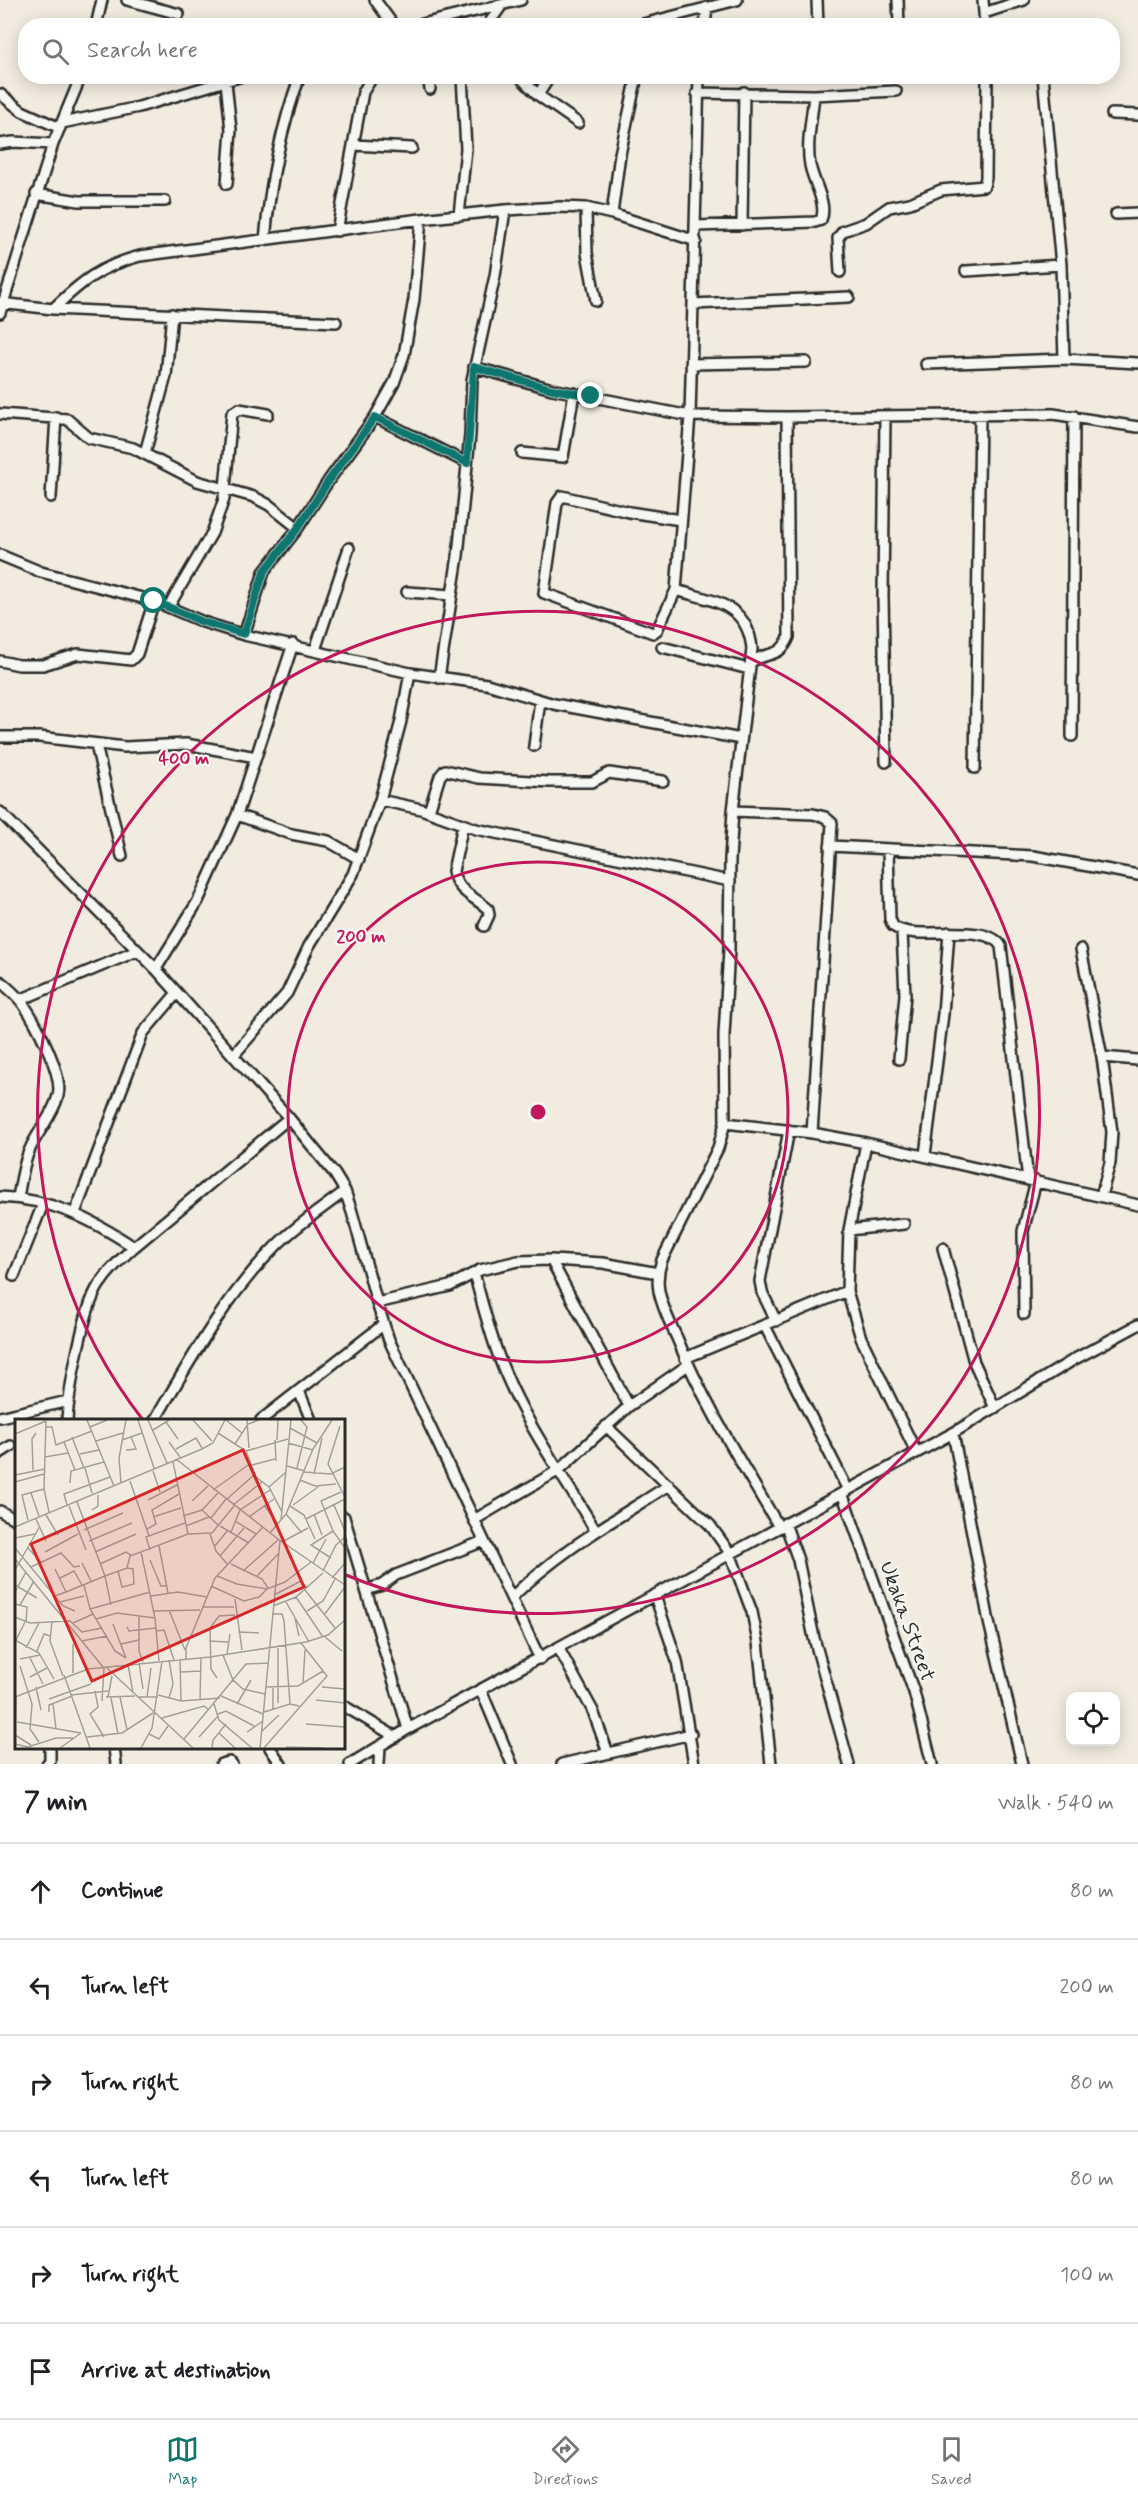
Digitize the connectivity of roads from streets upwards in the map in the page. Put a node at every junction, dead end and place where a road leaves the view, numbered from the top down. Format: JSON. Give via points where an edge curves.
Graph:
{"nodes":[{"id":1,"x":102,"y":0,"type":"edge"},
{"id":2,"x":127,"y":0,"type":"edge"},
{"id":3,"x":375,"y":0,"type":"edge"},
{"id":4,"x":521,"y":0,"type":"edge"},
{"id":5,"x":738,"y":0,"type":"edge"},
{"id":6,"x":817,"y":0,"type":"edge"},
{"id":7,"x":898,"y":0,"type":"edge"},
{"id":8,"x":983,"y":0,"type":"edge"},
{"id":9,"x":1024,"y":0,"type":"edge"},
{"id":10,"x":499,"y":3,"type":"edge"},
{"id":11,"x":707,"y":7,"type":"junction"},
{"id":12,"x":984,"y":13,"type":"junction"},
{"id":13,"x":179,"y":14,"type":"dead end"},
{"id":14,"x":98,"y":18,"type":"edge"},
{"id":15,"x":388,"y":18,"type":"edge"},
{"id":16,"x":444,"y":18,"type":"edge"},
{"id":17,"x":491,"y":18,"type":"edge"},
{"id":18,"x":669,"y":18,"type":"edge"},
{"id":19,"x":706,"y":18,"type":"edge"},
{"id":20,"x":818,"y":18,"type":"edge"},
{"id":21,"x":899,"y":18,"type":"edge"},
{"id":22,"x":984,"y":18,"type":"edge"},
{"id":23,"x":78,"y":84,"type":"edge"},
{"id":24,"x":219,"y":84,"type":"edge"},
{"id":25,"x":226,"y":84,"type":"edge"},
{"id":26,"x":297,"y":84,"type":"edge"},
{"id":27,"x":368,"y":84,"type":"edge"},
{"id":28,"x":429,"y":84,"type":"edge"},
{"id":29,"x":462,"y":84,"type":"edge"},
{"id":30,"x":527,"y":84,"type":"edge"},
{"id":31,"x":545,"y":84,"type":"edge"},
{"id":32,"x":635,"y":84,"type":"edge"},
{"id":33,"x":698,"y":84,"type":"edge"},
{"id":34,"x":987,"y":84,"type":"edge"},
{"id":35,"x":1043,"y":84,"type":"edge"},
{"id":36,"x":430,"y":89,"type":"dead end"},
{"id":37,"x":896,"y":91,"type":"dead end"},
{"id":38,"x":744,"y":92,"type":"junction"},
{"id":39,"x":697,"y":93,"type":"junction"},
{"id":40,"x":0,"y":94,"type":"edge"},
{"id":41,"x":538,"y":95,"type":"junction"},
{"id":42,"x":814,"y":95,"type":"junction"},
{"id":43,"x":1112,"y":114,"type":"dead end"},
{"id":44,"x":1138,"y":115,"type":"edge"},
{"id":45,"x":578,"y":123,"type":"dead end"},
{"id":46,"x":61,"y":126,"type":"junction"},
{"id":47,"x":0,"y":144,"type":"edge"},
{"id":48,"x":53,"y":144,"type":"junction"},
{"id":49,"x":353,"y":145,"type":"junction"},
{"id":50,"x":412,"y":148,"type":"dead end"},
{"id":51,"x":227,"y":184,"type":"dead end"},
{"id":52,"x":36,"y":194,"type":"junction"},
{"id":53,"x":165,"y":201,"type":"dead end"},
{"id":54,"x":586,"y":208,"type":"junction"},
{"id":55,"x":505,"y":210,"type":"junction"},
{"id":56,"x":1138,"y":213,"type":"edge"},
{"id":57,"x":612,"y":214,"type":"junction"},
{"id":58,"x":1116,"y":214,"type":"dead end"},
{"id":59,"x":459,"y":215,"type":"junction"},
{"id":60,"x":421,"y":219,"type":"junction"},
{"id":61,"x":742,"y":225,"type":"junction"},
{"id":62,"x":696,"y":226,"type":"junction"},
{"id":63,"x":337,"y":231,"type":"junction"},
{"id":64,"x":265,"y":240,"type":"junction"},
{"id":65,"x":696,"y":241,"type":"junction"},
{"id":66,"x":1061,"y":265,"type":"junction"},
{"id":67,"x":966,"y":271,"type":"dead end"},
{"id":68,"x":840,"y":272,"type":"dead end"},
{"id":69,"x":849,"y":297,"type":"dead end"},
{"id":70,"x":596,"y":301,"type":"dead end"},
{"id":71,"x":693,"y":304,"type":"junction"},
{"id":72,"x":1,"y":307,"type":"edge"},
{"id":73,"x":53,"y":309,"type":"junction"},
{"id":74,"x":171,"y":314,"type":"junction"},
{"id":75,"x":336,"y":322,"type":"dead end"},
{"id":76,"x":1064,"y":359,"type":"junction"},
{"id":77,"x":806,"y":362,"type":"dead end"},
{"id":78,"x":1138,"y":363,"type":"edge"},
{"id":79,"x":692,"y":364,"type":"junction"},
{"id":80,"x":927,"y":364,"type":"dead end"},
{"id":81,"x":474,"y":367,"type":"junction"},
{"id":82,"x":574,"y":393,"type":"junction"},
{"id":83,"x":0,"y":414,"type":"edge"},
{"id":84,"x":268,"y":414,"type":"dead end"},
{"id":85,"x":980,"y":414,"type":"junction"},
{"id":86,"x":690,"y":416,"type":"junction"},
{"id":87,"x":885,"y":416,"type":"junction"},
{"id":88,"x":1074,"y":416,"type":"junction"},
{"id":89,"x":56,"y":417,"type":"junction"},
{"id":90,"x":375,"y":417,"type":"junction"},
{"id":91,"x":787,"y":417,"type":"junction"},
{"id":92,"x":1138,"y":427,"type":"edge"},
{"id":93,"x":145,"y":453,"type":"junction"},
{"id":94,"x":522,"y":453,"type":"dead end"},
{"id":95,"x":467,"y":463,"type":"junction"},
{"id":96,"x":225,"y":489,"type":"junction"},
{"id":97,"x":51,"y":497,"type":"dead end"},
{"id":98,"x":681,"y":520,"type":"junction"},
{"id":99,"x":298,"y":528,"type":"junction"},
{"id":100,"x":349,"y":548,"type":"dead end"},
{"id":101,"x":0,"y":555,"type":"edge"},
{"id":102,"x":675,"y":590,"type":"junction"},
{"id":103,"x":407,"y":592,"type":"dead end"},
{"id":104,"x":452,"y":595,"type":"junction"},
{"id":105,"x":154,"y":601,"type":"junction"},
{"id":106,"x":168,"y":606,"type":"junction"},
{"id":107,"x":244,"y":634,"type":"junction"},
{"id":108,"x":293,"y":644,"type":"junction"},
{"id":109,"x":662,"y":647,"type":"dead end"},
{"id":110,"x":315,"y":650,"type":"junction"},
{"id":111,"x":0,"y":661,"type":"edge"},
{"id":112,"x":750,"y":666,"type":"junction"},
{"id":113,"x":410,"y":673,"type":"junction"},
{"id":114,"x":439,"y":678,"type":"junction"},
{"id":115,"x":540,"y":700,"type":"junction"},
{"id":116,"x":1072,"y":736,"type":"dead end"},
{"id":117,"x":0,"y":737,"type":"edge"},
{"id":118,"x":741,"y":739,"type":"junction"},
{"id":119,"x":96,"y":745,"type":"junction"},
{"id":120,"x":534,"y":746,"type":"dead end"},
{"id":121,"x":256,"y":758,"type":"junction"},
{"id":122,"x":886,"y":762,"type":"dead end"},
{"id":123,"x":975,"y":768,"type":"dead end"},
{"id":124,"x":663,"y":781,"type":"dead end"},
{"id":125,"x":380,"y":800,"type":"junction"},
{"id":126,"x":429,"y":811,"type":"junction"},
{"id":127,"x":733,"y":811,"type":"junction"},
{"id":128,"x":0,"y":812,"type":"edge"},
{"id":129,"x":237,"y":815,"type":"junction"},
{"id":130,"x":463,"y":825,"type":"junction"},
{"id":131,"x":830,"y":846,"type":"junction"},
{"id":132,"x":888,"y":849,"type":"junction"},
{"id":133,"x":123,"y":856,"type":"dead end"},
{"id":134,"x":359,"y":859,"type":"junction"},
{"id":135,"x":1138,"y":875,"type":"edge"},
{"id":136,"x":730,"y":881,"type":"junction"},
{"id":137,"x":484,"y":926,"type":"dead end"},
{"id":138,"x":902,"y":932,"type":"junction"},
{"id":139,"x":949,"y":932,"type":"junction"},
{"id":140,"x":1082,"y":949,"type":"dead end"},
{"id":141,"x":137,"y":951,"type":"junction"},
{"id":142,"x":156,"y":969,"type":"junction"},
{"id":143,"x":0,"y":981,"type":"edge"},
{"id":144,"x":177,"y":993,"type":"junction"},
{"id":145,"x":20,"y":1000,"type":"junction"},
{"id":146,"x":233,"y":1056,"type":"junction"},
{"id":147,"x":1102,"y":1057,"type":"junction"},
{"id":148,"x":899,"y":1059,"type":"dead end"},
{"id":149,"x":1138,"y":1060,"type":"edge"},
{"id":150,"x":289,"y":1119,"type":"junction"},
{"id":151,"x":725,"y":1123,"type":"junction"},
{"id":152,"x":789,"y":1130,"type":"junction"},
{"id":153,"x":812,"y":1133,"type":"junction"},
{"id":154,"x":866,"y":1143,"type":"junction"},
{"id":155,"x":925,"y":1155,"type":"junction"},
{"id":156,"x":1032,"y":1181,"type":"junction"},
{"id":157,"x":345,"y":1191,"type":"junction"},
{"id":158,"x":1101,"y":1196,"type":"junction"},
{"id":159,"x":0,"y":1197,"type":"edge"},
{"id":160,"x":18,"y":1198,"type":"junction"},
{"id":161,"x":43,"y":1204,"type":"junction"},
{"id":162,"x":1138,"y":1205,"type":"edge"},
{"id":163,"x":75,"y":1213,"type":"junction"},
{"id":164,"x":904,"y":1224,"type":"dead end"},
{"id":165,"x":849,"y":1230,"type":"junction"},
{"id":166,"x":134,"y":1247,"type":"junction"},
{"id":167,"x":943,"y":1248,"type":"dead end"},
{"id":168,"x":551,"y":1260,"type":"junction"},
{"id":169,"x":474,"y":1273,"type":"junction"},
{"id":170,"x":658,"y":1273,"type":"junction"},
{"id":171,"x":14,"y":1276,"type":"dead end"},
{"id":172,"x":847,"y":1291,"type":"junction"},
{"id":173,"x":377,"y":1303,"type":"junction"},
{"id":174,"x":1024,"y":1314,"type":"dead end"},
{"id":175,"x":776,"y":1321,"type":"junction"},
{"id":176,"x":384,"y":1324,"type":"junction"},
{"id":177,"x":1138,"y":1325,"type":"edge"},
{"id":178,"x":765,"y":1326,"type":"junction"},
{"id":179,"x":687,"y":1362,"type":"junction"},
{"id":180,"x":299,"y":1391,"type":"junction"},
{"id":181,"x":68,"y":1401,"type":"junction"},
{"id":182,"x":629,"y":1406,"type":"junction"},
{"id":183,"x":995,"y":1408,"type":"junction"},
{"id":184,"x":0,"y":1417,"type":"edge"},
{"id":185,"x":67,"y":1419,"type":"edge"},
{"id":186,"x":156,"y":1419,"type":"edge"},
{"id":187,"x":262,"y":1419,"type":"edge"},
{"id":188,"x":310,"y":1419,"type":"edge"},
{"id":189,"x":606,"y":1426,"type":"junction"},
{"id":190,"x":953,"y":1432,"type":"junction"},
{"id":191,"x":11,"y":1446,"type":"dead end"},
{"id":192,"x":916,"y":1452,"type":"junction"},
{"id":193,"x":0,"y":1453,"type":"edge"},
{"id":194,"x":559,"y":1470,"type":"junction"},
{"id":195,"x":669,"y":1485,"type":"junction"},
{"id":196,"x":845,"y":1492,"type":"junction"},
{"id":197,"x":0,"y":1511,"type":"edge"},
{"id":198,"x":15,"y":1519,"type":"edge"},
{"id":199,"x":345,"y":1520,"type":"edge"},
{"id":200,"x":474,"y":1520,"type":"junction"},
{"id":201,"x":782,"y":1525,"type":"junction"},
{"id":202,"x":595,"y":1530,"type":"junction"},
{"id":203,"x":484,"y":1541,"type":"junction"},
{"id":204,"x":730,"y":1553,"type":"junction"},
{"id":205,"x":366,"y":1590,"type":"junction"},
{"id":206,"x":655,"y":1596,"type":"junction"},
{"id":207,"x":511,"y":1598,"type":"junction"},
{"id":208,"x":559,"y":1649,"type":"junction"},
{"id":209,"x":540,"y":1659,"type":"junction"},
{"id":210,"x":481,"y":1690,"type":"junction"},
{"id":211,"x":345,"y":1707,"type":"edge"},
{"id":212,"x":408,"y":1729,"type":"junction"},
{"id":213,"x":691,"y":1734,"type":"junction"},
{"id":214,"x":396,"y":1737,"type":"junction"},
{"id":215,"x":380,"y":1746,"type":"junction"},
{"id":216,"x":50,"y":1749,"type":"edge"},
{"id":217,"x":114,"y":1749,"type":"edge"},
{"id":218,"x":271,"y":1749,"type":"edge"},
{"id":219,"x":608,"y":1753,"type":"junction"},
{"id":220,"x":47,"y":1764,"type":"edge"},
{"id":221,"x":116,"y":1764,"type":"edge"},
{"id":222,"x":221,"y":1764,"type":"edge"},
{"id":223,"x":232,"y":1764,"type":"edge"},
{"id":224,"x":281,"y":1764,"type":"edge"},
{"id":225,"x":350,"y":1764,"type":"edge"},
{"id":226,"x":379,"y":1764,"type":"edge"},
{"id":227,"x":512,"y":1764,"type":"edge"},
{"id":228,"x":562,"y":1764,"type":"edge"},
{"id":229,"x":694,"y":1764,"type":"edge"},
{"id":230,"x":771,"y":1764,"type":"edge"},
{"id":231,"x":849,"y":1764,"type":"edge"},
{"id":232,"x":932,"y":1764,"type":"edge"},
{"id":233,"x":1022,"y":1764,"type":"edge"}],
"edges":[{"from":1,"to":14,"type":"street"},
{"from":2,"to":13,"type":"street"},
{"from":3,"to":15,"type":"street"},
{"from":4,"to":10,"type":"street"},
{"from":5,"to":11,"type":"street"},
{"from":6,"to":20,"type":"street"},
{"from":7,"to":21,"type":"street"},
{"from":8,"to":12,"type":"street"},
{"from":9,"to":12,"type":"street"},
{"from":10,"to":16,"type":"street"},
{"from":10,"to":17,"type":"street"},
{"from":11,"to":18,"type":"street"},
{"from":11,"to":19,"type":"street"},
{"from":12,"to":22,"type":"street"},
{"from":23,"to":46,"type":"street"},
{"from":24,"to":46,"type":"street"},
{"from":25,"to":51,"type":"street","via":[[231,130]]},
{"from":26,"to":64,"type":"street","via":[[270,183]]},
{"from":27,"to":49,"type":"street"},
{"from":28,"to":36,"type":"street"},
{"from":29,"to":59,"type":"street","via":[[466,148]]},
{"from":30,"to":41,"type":"street"},
{"from":31,"to":41,"type":"street"},
{"from":32,"to":57,"type":"street"},
{"from":33,"to":39,"type":"street"},
{"from":34,"to":68,"type":"street","via":[[984,186],[941,190],[889,207],[866,223],[843,231],[838,238]]},
{"from":35,"to":66,"type":"street"},
{"from":37,"to":42,"type":"street"},
{"from":38,"to":39,"type":"street"},
{"from":38,"to":42,"type":"street"},
{"from":38,"to":61,"type":"street"},
{"from":39,"to":62,"type":"street"},
{"from":40,"to":46,"type":"street","via":[[22,111]]},
{"from":41,"to":45,"type":"street"},
{"from":42,"to":61,"type":"street","via":[[808,152],[822,207],[820,220]]},
{"from":43,"to":44,"type":"street"},
{"from":46,"to":48,"type":"street"},
{"from":47,"to":48,"type":"street"},
{"from":48,"to":52,"type":"street"},
{"from":49,"to":50,"type":"street"},
{"from":49,"to":63,"type":"street"},
{"from":52,"to":53,"type":"street","via":[[79,201]]},
{"from":52,"to":72,"type":"street"},
{"from":54,"to":55,"type":"street"},
{"from":54,"to":57,"type":"street"},
{"from":54,"to":70,"type":"street","via":[[587,253]]},
{"from":55,"to":59,"type":"street"},
{"from":55,"to":81,"type":"street"},
{"from":56,"to":58,"type":"street"},
{"from":57,"to":65,"type":"street"},
{"from":59,"to":60,"type":"street"},
{"from":60,"to":63,"type":"street"},
{"from":60,"to":90,"type":"street","via":[[404,356]]},
{"from":61,"to":62,"type":"street"},
{"from":62,"to":65,"type":"street"},
{"from":63,"to":64,"type":"street"},
{"from":64,"to":73,"type":"street","via":[[118,262],[79,283]]},
{"from":65,"to":71,"type":"street"},
{"from":66,"to":67,"type":"street"},
{"from":66,"to":76,"type":"street"},
{"from":69,"to":71,"type":"street"},
{"from":71,"to":79,"type":"street"},
{"from":72,"to":73,"type":"street"},
{"from":73,"to":74,"type":"street"},
{"from":74,"to":75,"type":"street"},
{"from":74,"to":93,"type":"street","via":[[165,376]]},
{"from":76,"to":78,"type":"street"},
{"from":76,"to":80,"type":"street"},
{"from":77,"to":79,"type":"street"},
{"from":79,"to":86,"type":"street"},
{"from":81,"to":82,"type":"street"},
{"from":81,"to":95,"type":"street"},
{"from":82,"to":86,"type":"street"},
{"from":82,"to":94,"type":"street","via":[[563,457]]},
{"from":83,"to":89,"type":"street"},
{"from":84,"to":96,"type":"street","via":[[239,409],[231,413]]},
{"from":85,"to":87,"type":"street"},
{"from":85,"to":88,"type":"street"},
{"from":85,"to":123,"type":"street"},
{"from":86,"to":91,"type":"street"},
{"from":86,"to":98,"type":"street"},
{"from":87,"to":91,"type":"street"},
{"from":87,"to":122,"type":"street"},
{"from":88,"to":92,"type":"street"},
{"from":88,"to":116,"type":"street"},
{"from":89,"to":93,"type":"street","via":[[70,421],[90,438]]},
{"from":89,"to":97,"type":"street"},
{"from":90,"to":95,"type":"street"},
{"from":90,"to":99,"type":"street"},
{"from":91,"to":112,"type":"street","via":[[789,637],[777,653],[762,656]]},
{"from":93,"to":96,"type":"street","via":[[184,476]]},
{"from":95,"to":104,"type":"street"},
{"from":96,"to":99,"type":"street","via":[[269,505]]},
{"from":96,"to":106,"type":"street","via":[[212,533]]},
{"from":98,"to":102,"type":"street"},
{"from":98,"to":102,"type":"street","via":[[562,496],[557,503],[543,589],[547,595],[653,633]]},
{"from":99,"to":107,"type":"street","via":[[264,572]]},
{"from":100,"to":110,"type":"street"},
{"from":101,"to":105,"type":"street","via":[[41,572]]},
{"from":102,"to":112,"type":"street","via":[[728,606],[741,617],[750,632]]},
{"from":103,"to":104,"type":"street"},
{"from":104,"to":114,"type":"street"},
{"from":105,"to":106,"type":"street"},
{"from":105,"to":111,"type":"street","via":[[137,654],[131,660],[78,654],[43,665]]},
{"from":106,"to":107,"type":"street"},
{"from":107,"to":108,"type":"street"},
{"from":108,"to":110,"type":"street"},
{"from":108,"to":121,"type":"street"},
{"from":109,"to":112,"type":"street"},
{"from":110,"to":113,"type":"street"},
{"from":112,"to":118,"type":"street"},
{"from":113,"to":114,"type":"street"},
{"from":113,"to":125,"type":"street"},
{"from":114,"to":115,"type":"street","via":[[487,684]]},
{"from":115,"to":118,"type":"street"},
{"from":115,"to":120,"type":"street"},
{"from":117,"to":119,"type":"street","via":[[39,737]]},
{"from":118,"to":127,"type":"street"},
{"from":119,"to":121,"type":"street","via":[[186,744]]},
{"from":119,"to":133,"type":"street"},
{"from":121,"to":129,"type":"street"},
{"from":124,"to":126,"type":"street","via":[[609,773],[592,782],[550,782],[479,778],[445,770]]},
{"from":125,"to":126,"type":"street"},
{"from":125,"to":134,"type":"street"},
{"from":126,"to":130,"type":"street"},
{"from":127,"to":131,"type":"street","via":[[825,817],[832,823]]},
{"from":127,"to":136,"type":"street"},
{"from":128,"to":141,"type":"street"},
{"from":129,"to":134,"type":"street","via":[[279,831],[328,841]]},
{"from":129,"to":142,"type":"street","via":[[198,901]]},
{"from":130,"to":136,"type":"street"},
{"from":130,"to":137,"type":"street","via":[[454,878],[462,890],[488,909]]},
{"from":131,"to":132,"type":"street"},
{"from":131,"to":153,"type":"street"},
{"from":132,"to":135,"type":"street","via":[[1043,857]]},
{"from":132,"to":138,"type":"street","via":[[890,919]]},
{"from":134,"to":146,"type":"street","via":[[287,993]]},
{"from":136,"to":151,"type":"street"},
{"from":138,"to":139,"type":"street"},
{"from":138,"to":148,"type":"street","via":[[905,995]]},
{"from":139,"to":155,"type":"street"},
{"from":139,"to":156,"type":"street","via":[[989,936],[1001,946]]},
{"from":140,"to":147,"type":"street"},
{"from":141,"to":142,"type":"street"},
{"from":141,"to":145,"type":"street"},
{"from":142,"to":144,"type":"street"},
{"from":143,"to":145,"type":"street"},
{"from":144,"to":146,"type":"street"},
{"from":144,"to":163,"type":"street","via":[[143,1034]]},
{"from":145,"to":160,"type":"street","via":[[55,1065],[59,1094],[26,1159]]},
{"from":146,"to":150,"type":"street"},
{"from":147,"to":149,"type":"street"},
{"from":147,"to":158,"type":"street","via":[[1112,1147]]},
{"from":150,"to":157,"type":"street"},
{"from":150,"to":166,"type":"street"},
{"from":151,"to":152,"type":"street"},
{"from":151,"to":170,"type":"street","via":[[718,1148]]},
{"from":152,"to":153,"type":"street"},
{"from":152,"to":175,"type":"street","via":[[760,1281]]},
{"from":153,"to":154,"type":"street"},
{"from":154,"to":155,"type":"street"},
{"from":154,"to":165,"type":"street"},
{"from":155,"to":156,"type":"street"},
{"from":156,"to":158,"type":"street"},
{"from":156,"to":174,"type":"street","via":[[1023,1231]]},
{"from":157,"to":173,"type":"street"},
{"from":157,"to":186,"type":"street","via":[[278,1243],[250,1273],[206,1334]]},
{"from":158,"to":162,"type":"street"},
{"from":159,"to":160,"type":"street"},
{"from":160,"to":161,"type":"street"},
{"from":161,"to":163,"type":"street"},
{"from":161,"to":171,"type":"street"},
{"from":163,"to":166,"type":"street"},
{"from":164,"to":165,"type":"street"},
{"from":165,"to":172,"type":"street"},
{"from":166,"to":181,"type":"street","via":[[111,1268],[89,1305]]},
{"from":167,"to":183,"type":"street","via":[[974,1362]]},
{"from":168,"to":169,"type":"street","via":[[518,1262]]},
{"from":168,"to":170,"type":"street","via":[[603,1263]]},
{"from":168,"to":182,"type":"street"},
{"from":169,"to":173,"type":"street","via":[[450,1286]]},
{"from":169,"to":194,"type":"street","via":[[504,1370],[526,1417]]},
{"from":170,"to":179,"type":"street","via":[[661,1302]]},
{"from":172,"to":175,"type":"street"},
{"from":172,"to":192,"type":"street","via":[[861,1338]]},
{"from":173,"to":176,"type":"street"},
{"from":175,"to":178,"type":"street"},
{"from":176,"to":180,"type":"street"},
{"from":176,"to":200,"type":"street"},
{"from":177,"to":183,"type":"street"},
{"from":178,"to":179,"type":"street"},
{"from":178,"to":196,"type":"street","name":"Ukaka Street"},
{"from":179,"to":182,"type":"street"},
{"from":179,"to":201,"type":"street","via":[[736,1454]]},
{"from":180,"to":187,"type":"street"},
{"from":180,"to":188,"type":"street"},
{"from":181,"to":184,"type":"street"},
{"from":181,"to":185,"type":"street"},
{"from":182,"to":189,"type":"street"},
{"from":183,"to":190,"type":"street"},
{"from":189,"to":194,"type":"street"},
{"from":189,"to":195,"type":"street"},
{"from":190,"to":192,"type":"street"},
{"from":190,"to":233,"type":"street","via":[[989,1622]]},
{"from":191,"to":193,"type":"street"},
{"from":192,"to":196,"type":"street"},
{"from":194,"to":200,"type":"street"},
{"from":194,"to":202,"type":"street"},
{"from":195,"to":202,"type":"street"},
{"from":195,"to":204,"type":"street","via":[[710,1525]]},
{"from":196,"to":201,"type":"street"},
{"from":196,"to":232,"type":"street","name":"Ukaka Street","via":[[914,1692]]},
{"from":197,"to":198,"type":"street"},
{"from":199,"to":205,"type":"street"},
{"from":200,"to":203,"type":"street"},
{"from":201,"to":204,"type":"street"},
{"from":201,"to":231,"type":"street","via":[[798,1560],[814,1638]]},
{"from":202,"to":207,"type":"street","via":[[543,1568]]},
{"from":203,"to":205,"type":"street"},
{"from":203,"to":207,"type":"street"},
{"from":204,"to":206,"type":"street"},
{"from":204,"to":230,"type":"street","via":[[752,1612],[758,1642]]},
{"from":205,"to":212,"type":"street"},
{"from":206,"to":208,"type":"street"},
{"from":206,"to":213,"type":"street","via":[[677,1661]]},
{"from":207,"to":209,"type":"street"},
{"from":208,"to":209,"type":"street"},
{"from":208,"to":219,"type":"street","via":[[593,1711]]},
{"from":209,"to":210,"type":"street"},
{"from":210,"to":212,"type":"street"},
{"from":210,"to":227,"type":"street"},
{"from":211,"to":214,"type":"street"},
{"from":212,"to":214,"type":"street"},
{"from":213,"to":219,"type":"street"},
{"from":213,"to":229,"type":"street"},
{"from":214,"to":215,"type":"street"},
{"from":215,"to":225,"type":"street"},
{"from":215,"to":226,"type":"street"},
{"from":216,"to":220,"type":"street"},
{"from":217,"to":221,"type":"street"},
{"from":218,"to":224,"type":"street"},
{"from":219,"to":228,"type":"street"},
{"from":222,"to":223,"type":"street"}]}
